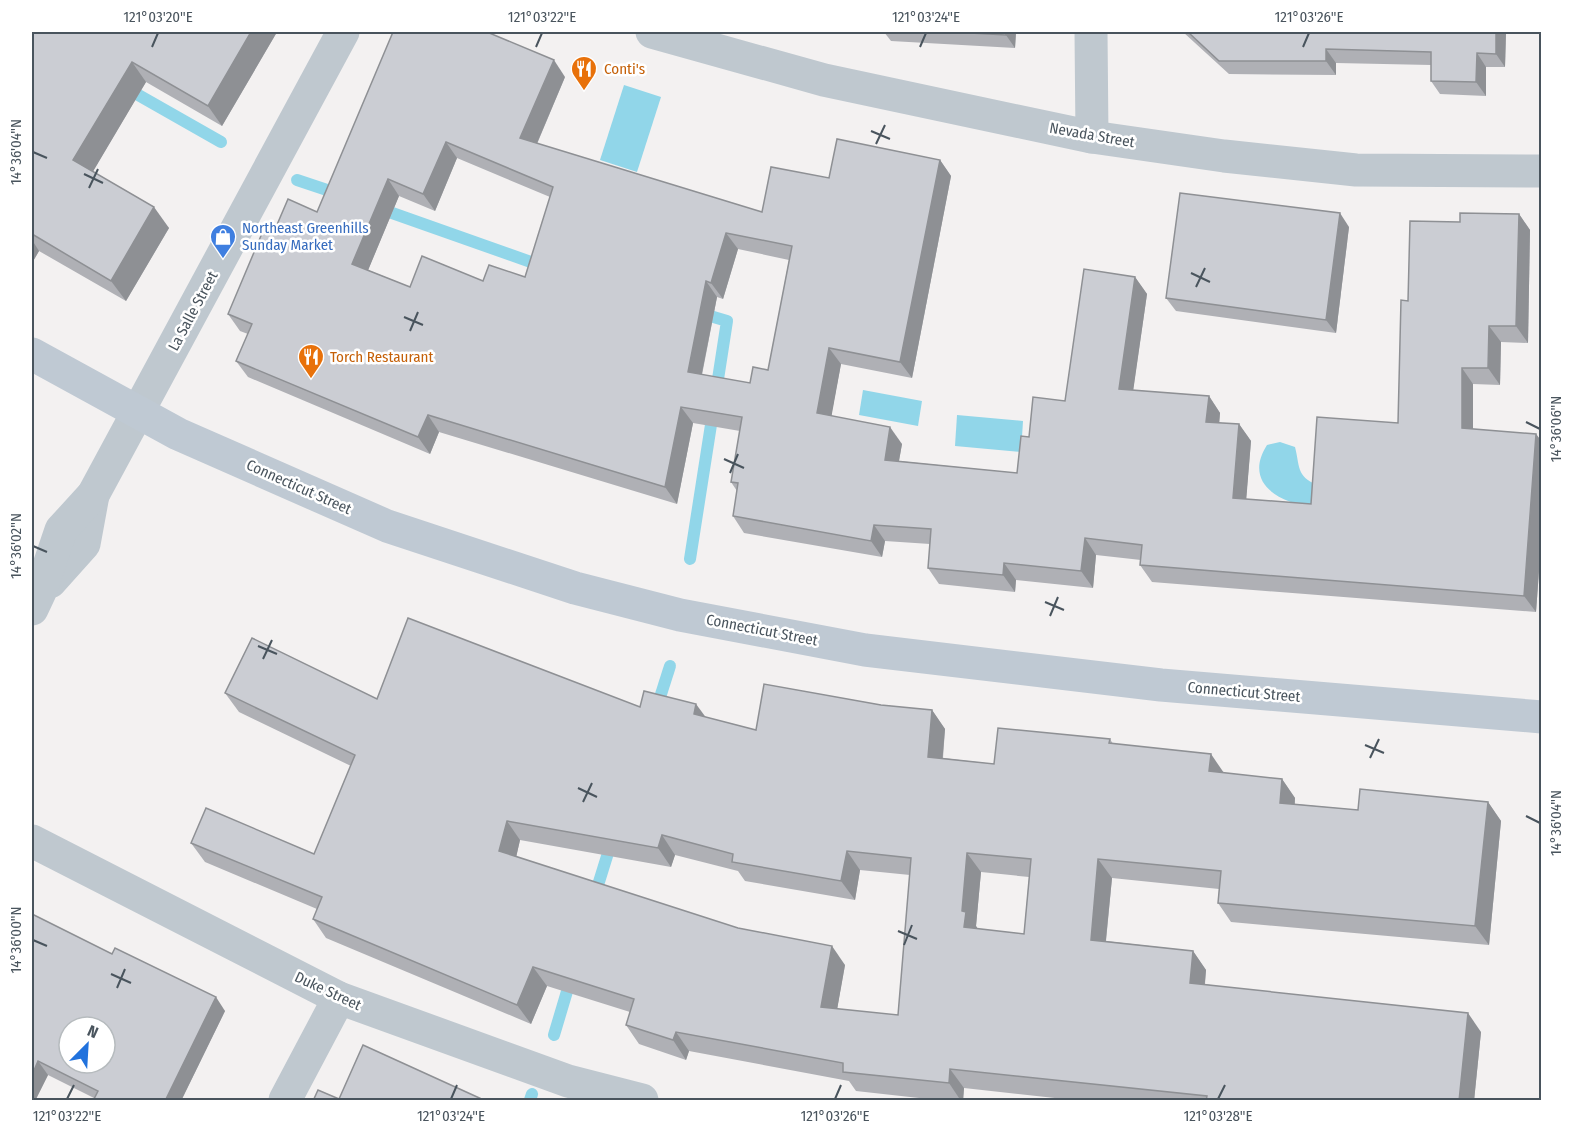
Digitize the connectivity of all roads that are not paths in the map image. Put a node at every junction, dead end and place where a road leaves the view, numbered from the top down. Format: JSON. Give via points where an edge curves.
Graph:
{"nodes":[{"id":1,"x":343,"y":32,"type":"edge"},
{"id":2,"x":652,"y":32,"type":"edge"},
{"id":3,"x":1091,"y":32,"type":"edge"},
{"id":4,"x":1092,"y":136,"type":"junction"},
{"id":5,"x":1542,"y":171,"type":"edge"},
{"id":6,"x":32,"y":354,"type":"edge"},
{"id":7,"x":138,"y":414,"type":"junction"},
{"id":8,"x":36,"y":600,"type":"edge"},
{"id":9,"x":1542,"y":717,"type":"edge"},
{"id":10,"x":32,"y":841,"type":"edge"},
{"id":11,"x":339,"y":998,"type":"junction"},
{"id":12,"x":285,"y":1101,"type":"edge"},
{"id":13,"x":642,"y":1101,"type":"edge"}],
"edges":[{"from":1,"to":7,"type":"street","name":"La Salle Street"},
{"from":2,"to":4,"type":"street","name":"Nevada Street","via":[[824,80]]},
{"from":3,"to":4,"type":"street"},
{"from":4,"to":5,"type":"street","name":"Nevada Street","via":[[1356,170]]},
{"from":6,"to":7,"type":"street","name":"Connecticut Street"},
{"from":7,"to":8,"type":"street","name":"La Salle Street","via":[[93,495],[61,530]]},
{"from":7,"to":9,"type":"street","name":"Connecticut Street","via":[[387,525],[575,588],[680,615],[865,650],[1137,682]]},
{"from":10,"to":11,"type":"street","name":"Duke Street"},
{"from":11,"to":12,"type":"street"},
{"from":11,"to":13,"type":"street","name":"Duke Street","via":[[568,1081]]}]}
